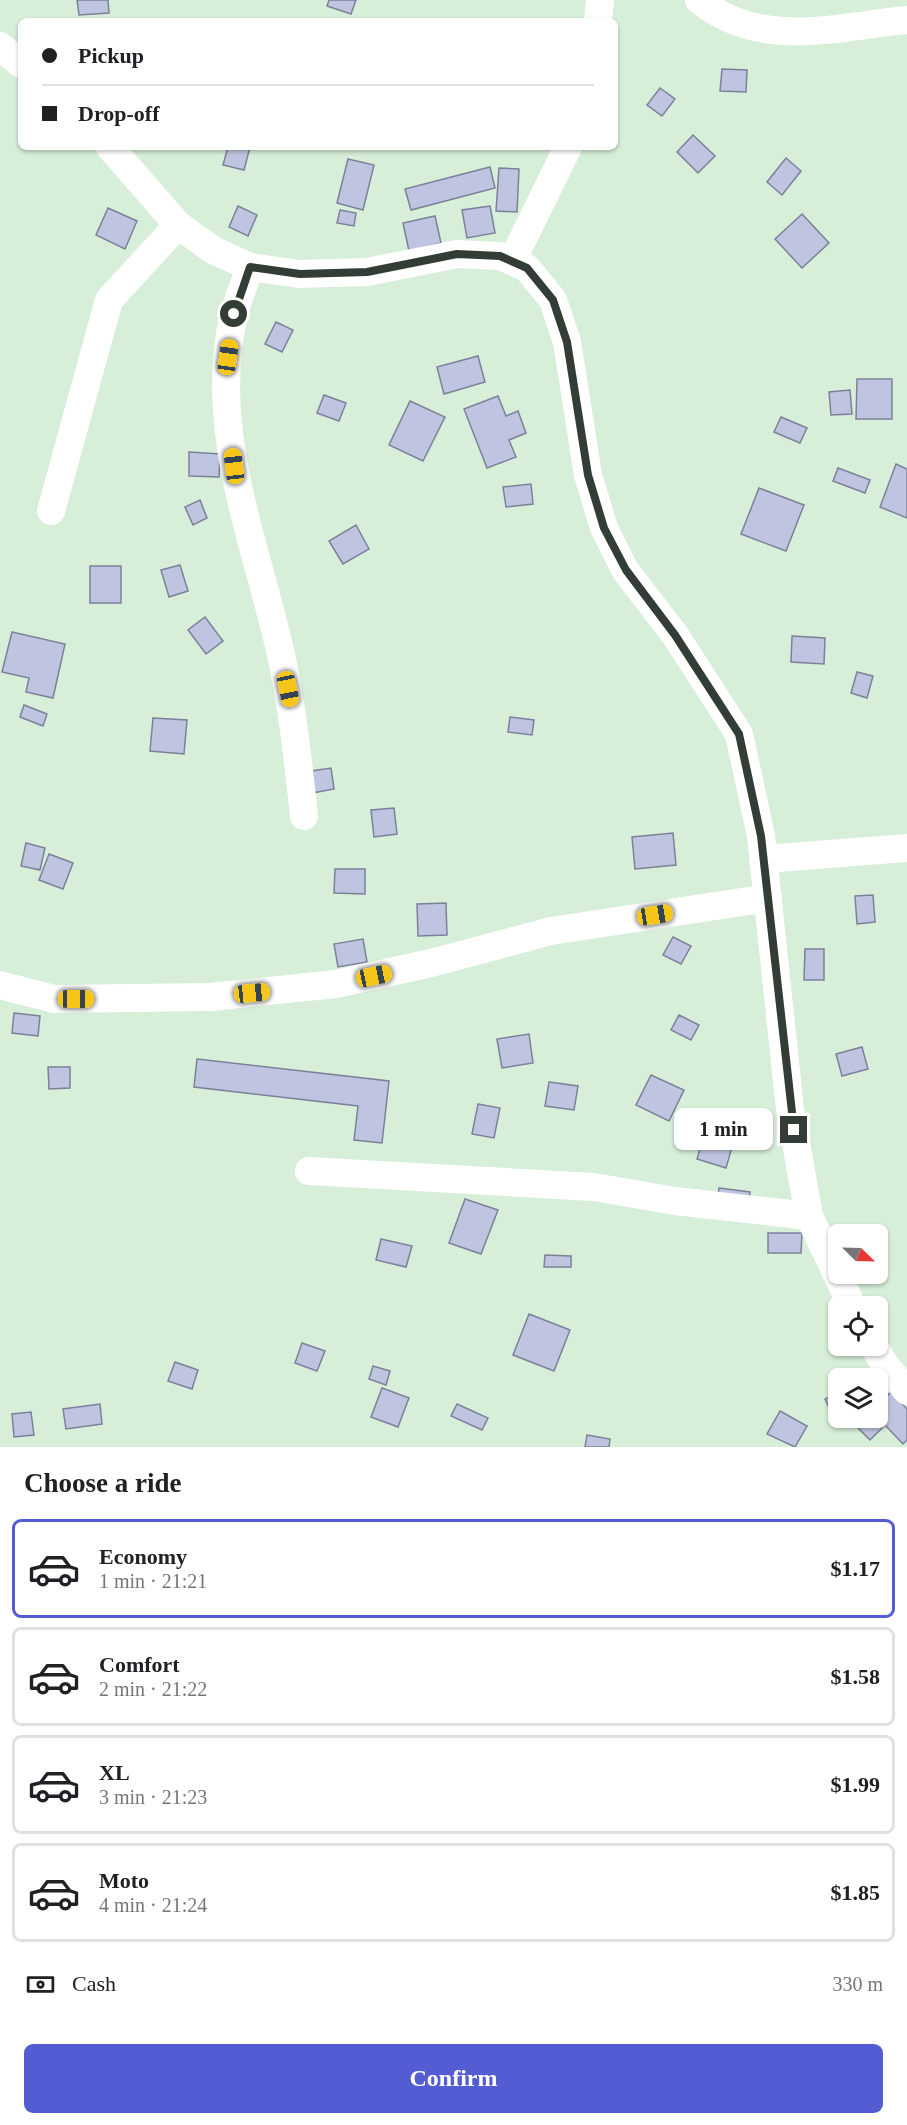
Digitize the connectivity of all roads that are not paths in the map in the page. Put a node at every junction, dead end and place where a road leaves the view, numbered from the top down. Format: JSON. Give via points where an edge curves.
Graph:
{"nodes":[{"id":1,"x":600,"y":0,"type":"edge"},
{"id":2,"x":699,"y":0,"type":"edge"},
{"id":3,"x":598,"y":18,"type":"edge"},
{"id":4,"x":907,"y":21,"type":"edge"},
{"id":5,"x":0,"y":46,"type":"edge"},
{"id":6,"x":18,"y":61,"type":"edge"},
{"id":7,"x":113,"y":150,"type":"edge"},
{"id":8,"x":567,"y":150,"type":"edge"},
{"id":9,"x":178,"y":225,"type":"junction"},
{"id":10,"x":512,"y":261,"type":"junction"},
{"id":11,"x":250,"y":267,"type":"junction"},
{"id":12,"x":51,"y":512,"type":"dead end"},
{"id":13,"x":304,"y":816,"type":"dead end"},
{"id":14,"x":907,"y":848,"type":"edge"},
{"id":15,"x":764,"y":859,"type":"junction"},
{"id":16,"x":768,"y":898,"type":"junction"},
{"id":17,"x":0,"y":985,"type":"edge"},
{"id":18,"x":309,"y":1171,"type":"dead end"},
{"id":19,"x":809,"y":1216,"type":"junction"},
{"id":20,"x":847,"y":1296,"type":"edge"},
{"id":21,"x":880,"y":1356,"type":"edge"},
{"id":22,"x":907,"y":1391,"type":"edge"}],
"edges":[{"from":1,"to":3,"type":"street"},
{"from":2,"to":4,"type":"street","via":[[715,13],[765,31]]},
{"from":5,"to":6,"type":"street"},
{"from":7,"to":9,"type":"street"},
{"from":8,"to":10,"type":"street"},
{"from":9,"to":11,"type":"street","via":[[213,249]]},
{"from":9,"to":12,"type":"street","via":[[109,300]]},
{"from":10,"to":11,"type":"street","via":[[500,256],[457,254],[367,272],[300,274]]},
{"from":10,"to":15,"type":"street","via":[[527,268],[553,300],[567,342],[588,475],[604,528],[626,570],[675,635],[739,734]]},
{"from":11,"to":13,"type":"street","via":[[234,314],[228,357],[228,411],[237,484],[292,708]]},
{"from":14,"to":15,"type":"street"},
{"from":15,"to":16,"type":"street"},
{"from":16,"to":17,"type":"street","via":[[551,931],[336,984],[210,998],[65,999]]},
{"from":16,"to":19,"type":"street","via":[[790,1109]]},
{"from":18,"to":19,"type":"street","via":[[594,1187],[675,1201]]},
{"from":19,"to":20,"type":"street"},
{"from":21,"to":22,"type":"street"}]}
